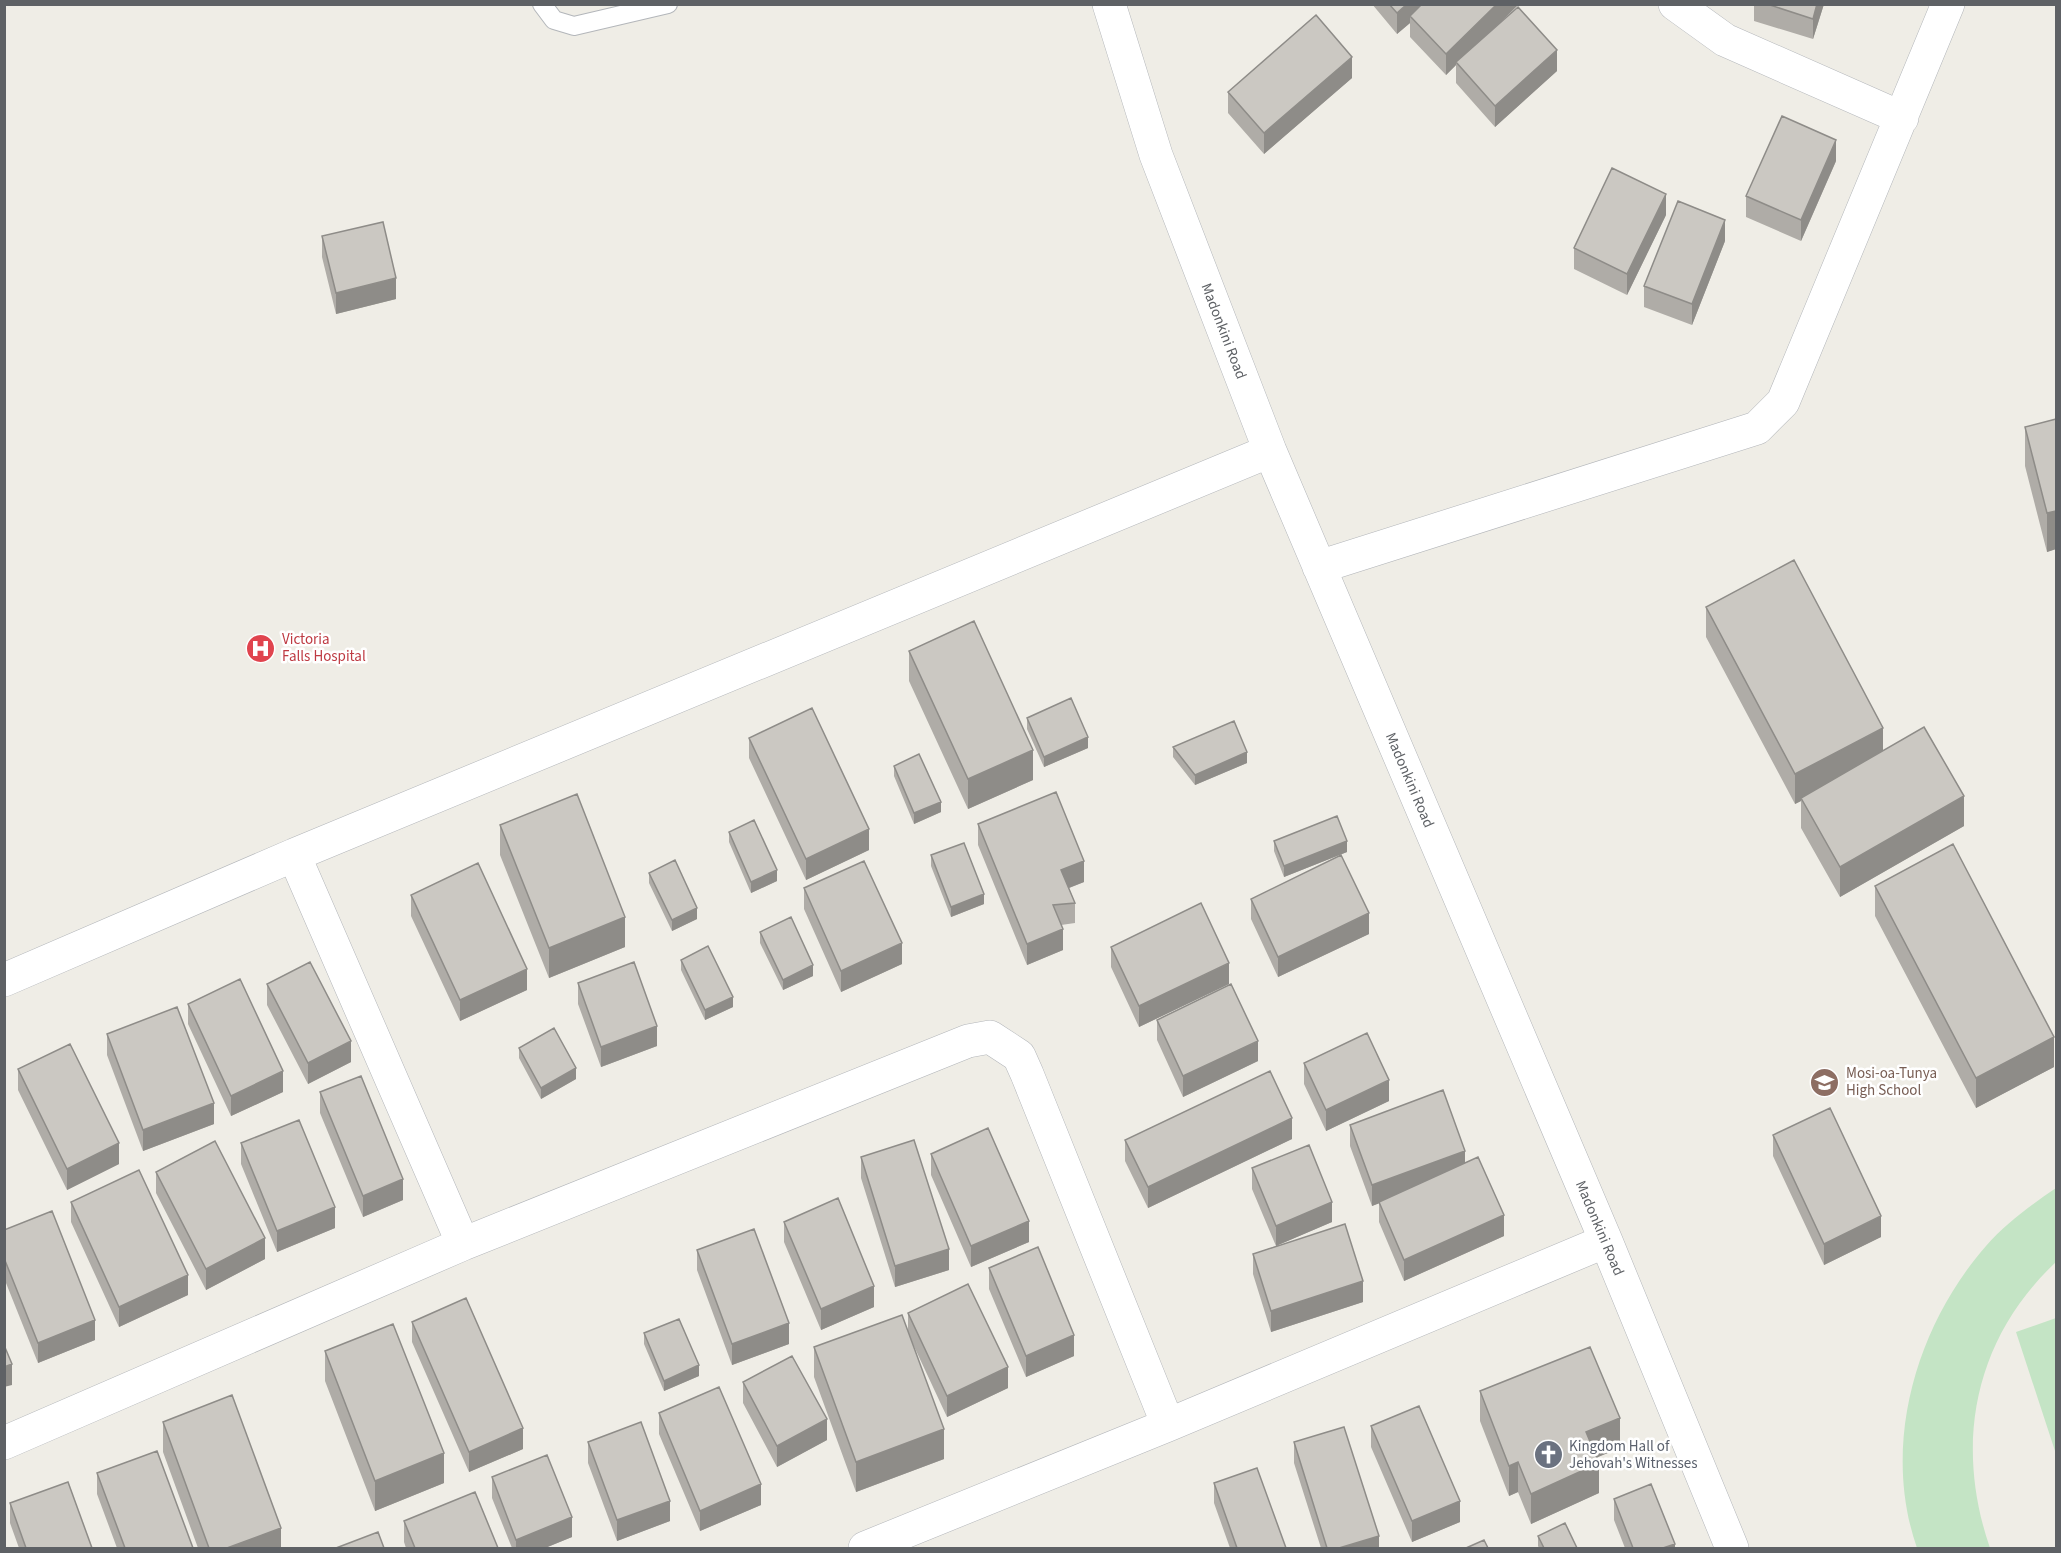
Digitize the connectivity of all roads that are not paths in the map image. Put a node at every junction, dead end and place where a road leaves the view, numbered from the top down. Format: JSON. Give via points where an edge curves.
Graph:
{"nodes":[{"id":1,"x":542,"y":4,"type":"edge"},
{"id":2,"x":668,"y":4,"type":"edge"},
{"id":3,"x":1109,"y":4,"type":"edge"},
{"id":4,"x":1675,"y":4,"type":"edge"},
{"id":5,"x":1948,"y":4,"type":"edge"},
{"id":6,"x":1902,"y":118,"type":"junction"},
{"id":7,"x":1270,"y":451,"type":"junction"},
{"id":8,"x":1319,"y":567,"type":"junction"},
{"id":9,"x":294,"y":855,"type":"junction"},
{"id":10,"x":4,"y":980,"type":"edge"},
{"id":11,"x":1606,"y":1241,"type":"junction"},
{"id":12,"x":463,"y":1244,"type":"junction"},
{"id":13,"x":1168,"y":1425,"type":"junction"},
{"id":14,"x":4,"y":1443,"type":"edge"},
{"id":15,"x":865,"y":1548,"type":"edge"},
{"id":16,"x":1732,"y":1548,"type":"edge"}],
"edges":[{"from":1,"to":2,"type":"lane","via":[[554,20],[574,26]]},
{"from":3,"to":7,"type":"street","name":"Madonkini Road","via":[[1156,154]]},
{"from":4,"to":6,"type":"street","via":[[1725,40]]},
{"from":5,"to":6,"type":"street"},
{"from":6,"to":8,"type":"street","via":[[1783,402],[1757,428]]},
{"from":7,"to":8,"type":"street","name":"Madonkini Road"},
{"from":7,"to":9,"type":"street"},
{"from":8,"to":11,"type":"street","name":"Madonkini Road"},
{"from":9,"to":10,"type":"street"},
{"from":9,"to":12,"type":"street"},
{"from":11,"to":13,"type":"street"},
{"from":11,"to":16,"type":"street","name":"Madonkini Road"},
{"from":12,"to":13,"type":"street","via":[[968,1041],[990,1037],[1019,1056]]},
{"from":12,"to":14,"type":"street"},
{"from":13,"to":15,"type":"street"}]}
